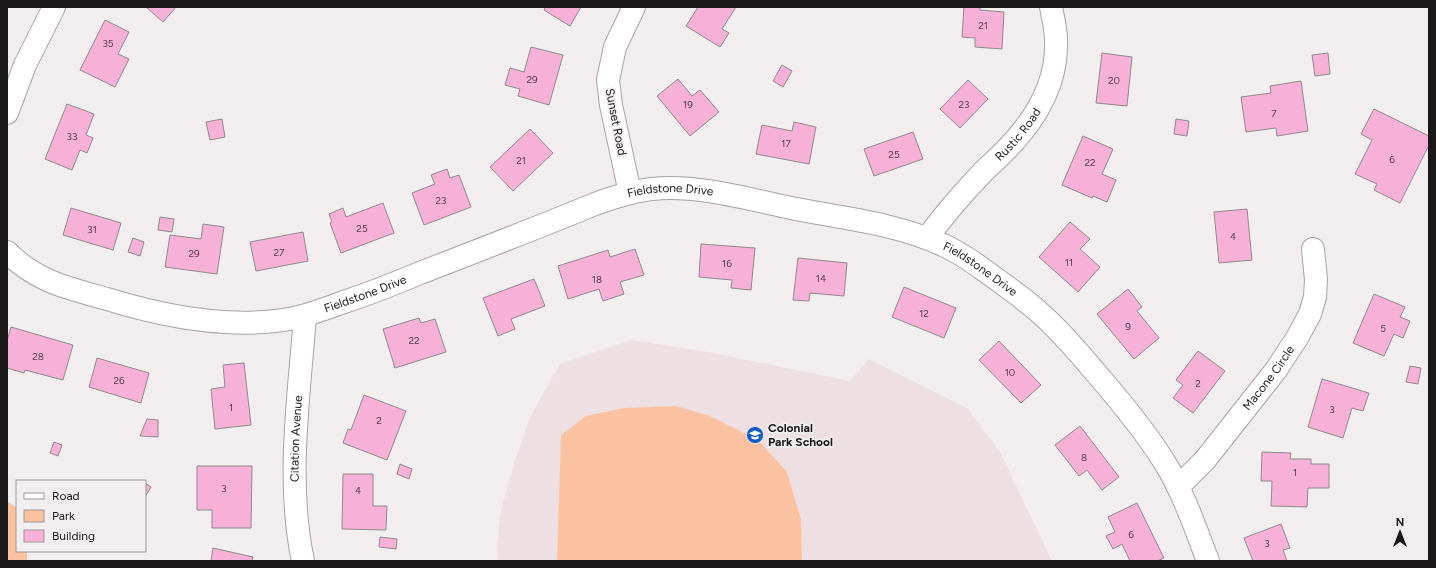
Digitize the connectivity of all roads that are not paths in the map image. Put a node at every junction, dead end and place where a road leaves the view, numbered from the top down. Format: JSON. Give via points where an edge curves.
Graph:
{"nodes":[{"id":1,"x":54,"y":7,"type":"edge"},
{"id":2,"x":634,"y":7,"type":"edge"},
{"id":3,"x":1051,"y":7,"type":"edge"},
{"id":4,"x":7,"y":113,"type":"edge"},
{"id":5,"x":630,"y":193,"type":"junction"},
{"id":6,"x":927,"y":238,"type":"junction"},
{"id":7,"x":1313,"y":249,"type":"dead end"},
{"id":8,"x":7,"y":252,"type":"edge"},
{"id":9,"x":305,"y":316,"type":"junction"},
{"id":10,"x":1178,"y":487,"type":"junction"},
{"id":11,"x":303,"y":561,"type":"edge"},
{"id":12,"x":1208,"y":561,"type":"edge"}],
"edges":[{"from":1,"to":4,"type":"street","via":[[25,65]]},
{"from":2,"to":5,"type":"street","name":"Sunset Road","via":[[615,47],[608,80]]},
{"from":3,"to":6,"type":"street","name":"Rustic Road","via":[[1056,30],[1056,50],[1050,84],[1041,105],[1026,127],[947,211]]},
{"from":5,"to":6,"type":"street","name":"Fieldstone Drive","via":[[660,188],[710,192],[864,222]]},
{"from":5,"to":9,"type":"street","name":"Fieldstone Drive"},
{"from":6,"to":10,"type":"street","name":"Fieldstone Drive","via":[[971,261],[1047,320],[1124,406],[1149,439]]},
{"from":7,"to":10,"type":"street","name":"Macone Circle","via":[[1316,280],[1310,314],[1276,370],[1205,460]]},
{"from":8,"to":9,"type":"street","name":"Fieldstone Drive","via":[[27,270],[52,283],[154,311],[247,323]]},
{"from":9,"to":11,"type":"street","name":"Citation Avenue","via":[[295,474],[296,509]]},
{"from":10,"to":12,"type":"street","name":"Fieldstone Drive"}]}
